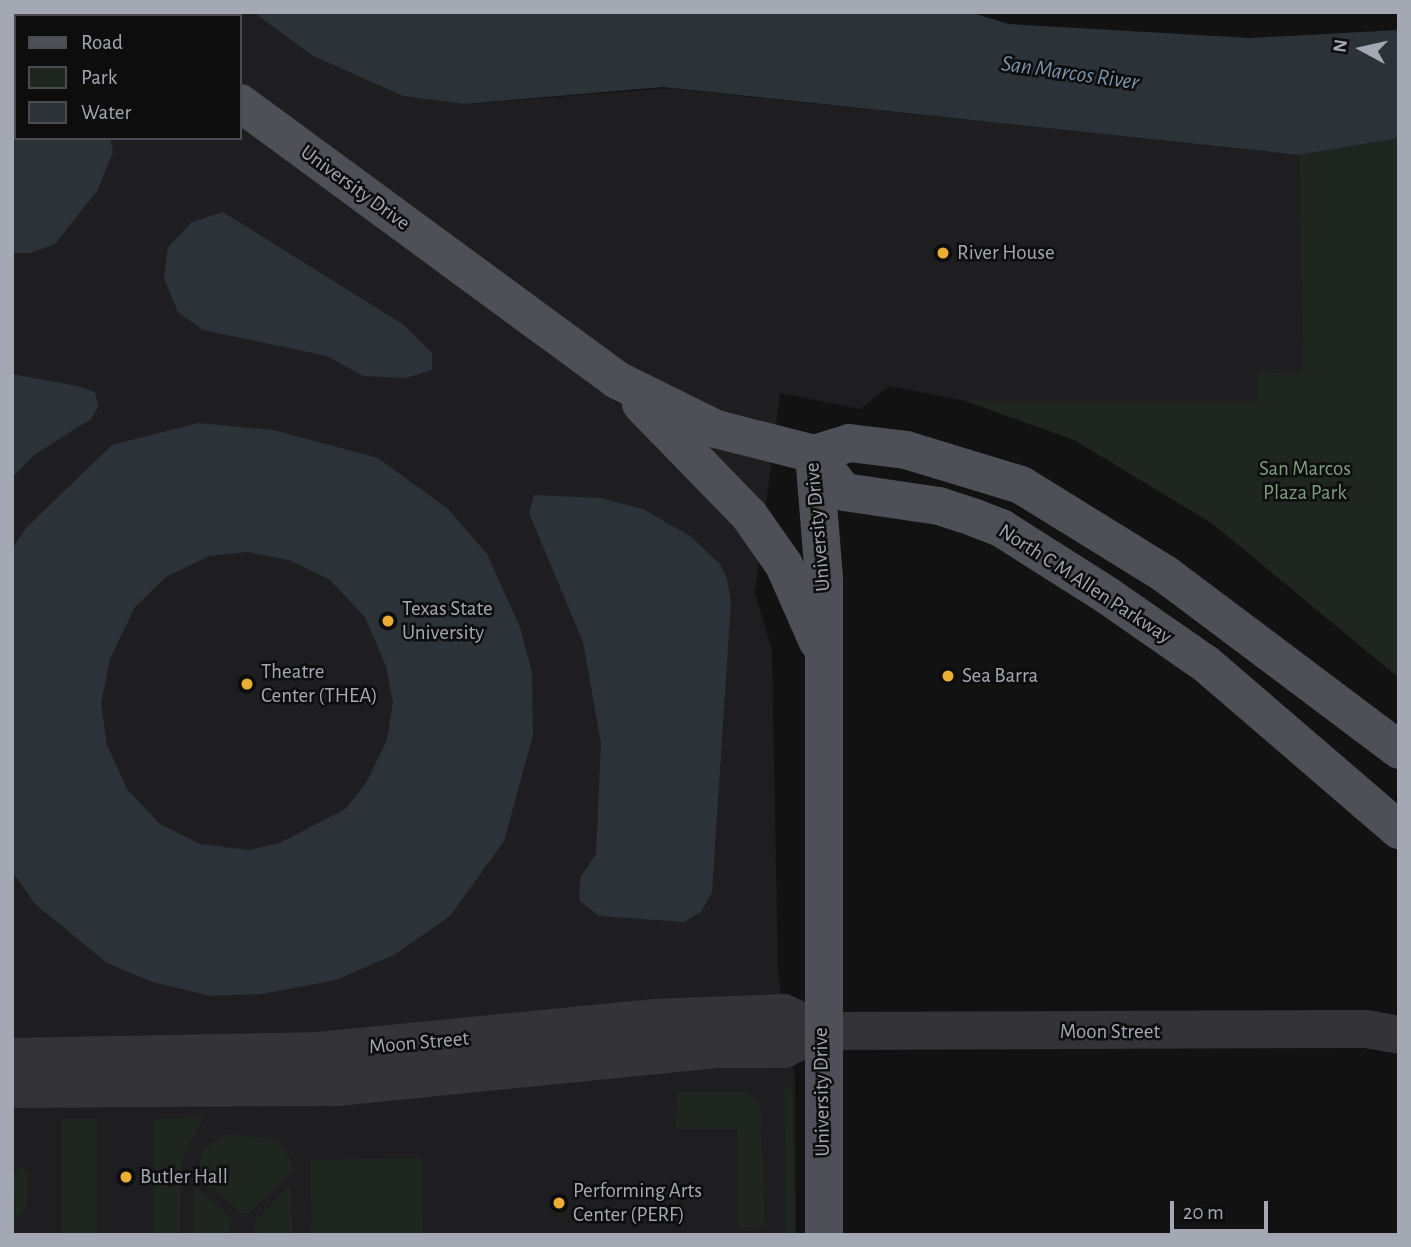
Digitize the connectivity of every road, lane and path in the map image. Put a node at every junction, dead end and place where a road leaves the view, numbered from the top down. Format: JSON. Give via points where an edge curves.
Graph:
{"nodes":[{"id":1,"x":242,"y":104,"type":"edge"},
{"id":2,"x":617,"y":380,"type":"junction"},
{"id":3,"x":814,"y":454,"type":"junction"},
{"id":4,"x":824,"y":656,"type":"junction"},
{"id":5,"x":1365,"y":724,"type":"junction"},
{"id":6,"x":1399,"y":750,"type":"edge"},
{"id":7,"x":1326,"y":768,"type":"junction"},
{"id":8,"x":1399,"y":830,"type":"edge"},
{"id":9,"x":821,"y":1031,"type":"junction"},
{"id":10,"x":1399,"y":1035,"type":"edge"},
{"id":11,"x":12,"y":1056,"type":"edge"},
{"id":12,"x":12,"y":1088,"type":"edge"},
{"id":13,"x":824,"y":1235,"type":"edge"}],
"edges":[{"from":1,"to":2,"type":"main road","name":"University Drive"},
{"from":2,"to":3,"type":"main road","name":"University Drive","via":[[716,429]]},
{"from":2,"to":4,"type":"main road","via":[[750,515],[784,565]]},
{"from":3,"to":4,"type":"main road","name":"University Drive"},
{"from":3,"to":5,"type":"main road","via":[[849,443],[895,448],[1021,485],[1165,574]]},
{"from":3,"to":7,"type":"main road","name":"North C M Allen Parkway","via":[[844,492],[939,506],[1001,528],[1206,663]]},
{"from":4,"to":9,"type":"main road","name":"University Drive"},
{"from":5,"to":6,"type":"main road"},
{"from":5,"to":7,"type":"main road"},
{"from":7,"to":8,"type":"main road","name":"North C M Allen Parkway"},
{"from":9,"to":10,"type":"street","name":"Moon Street","via":[[1366,1029]]},
{"from":9,"to":11,"type":"street","name":"Moon Street","via":[[784,1013],[654,1018],[331,1050]]},
{"from":9,"to":12,"type":"street","name":"Moon Street","via":[[784,1049],[716,1049],[337,1087]]},
{"from":9,"to":13,"type":"main road","name":"University Drive"}]}
